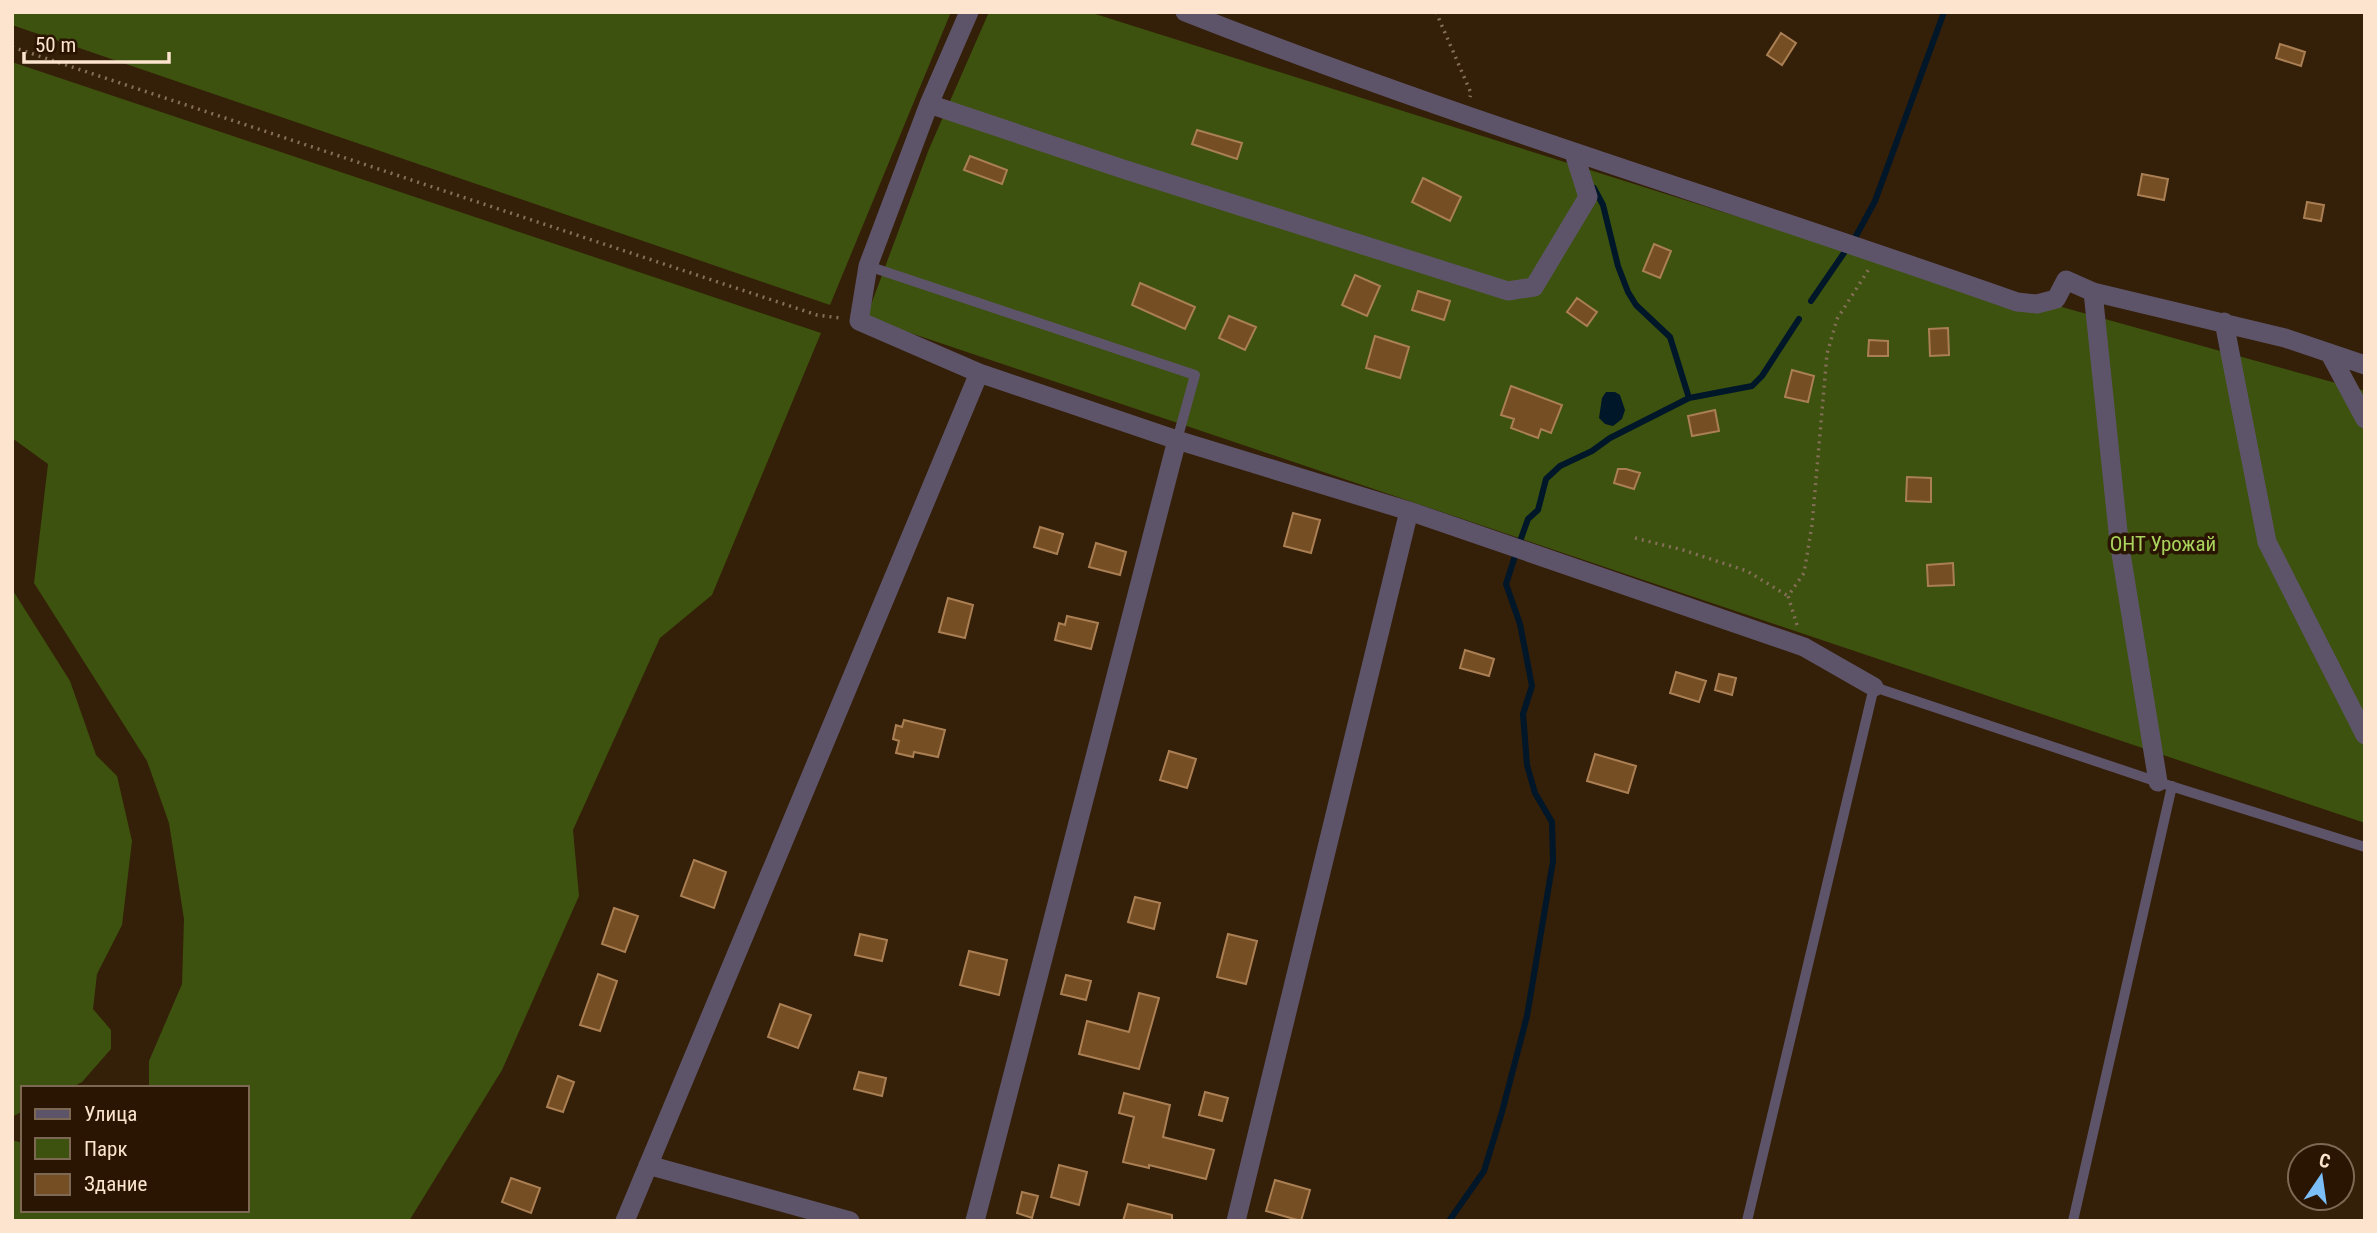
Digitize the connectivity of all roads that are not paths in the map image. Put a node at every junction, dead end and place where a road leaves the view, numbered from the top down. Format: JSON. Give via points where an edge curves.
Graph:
{"nodes":[{"id":1,"x":969,"y":12,"type":"edge"},
{"id":2,"x":1185,"y":12,"type":"edge"},
{"id":3,"x":929,"y":104,"type":"junction"},
{"id":4,"x":1574,"y":153,"type":"junction"},
{"id":5,"x":868,"y":266,"type":"junction"},
{"id":6,"x":2093,"y":292,"type":"junction"},
{"id":7,"x":2224,"y":322,"type":"junction"},
{"id":8,"x":2330,"y":355,"type":"junction"},
{"id":9,"x":2365,"y":365,"type":"edge"},
{"id":10,"x":979,"y":373,"type":"junction"},
{"id":11,"x":2365,"y":419,"type":"edge"},
{"id":12,"x":1177,"y":440,"type":"junction"},
{"id":13,"x":1409,"y":511,"type":"junction"},
{"id":14,"x":1874,"y":687,"type":"junction"},
{"id":15,"x":2365,"y":735,"type":"edge"},
{"id":16,"x":2165,"y":784,"type":"junction"},
{"id":17,"x":2365,"y":847,"type":"edge"},
{"id":18,"x":648,"y":1165,"type":"junction"},
{"id":19,"x":625,"y":1221,"type":"edge"},
{"id":20,"x":850,"y":1221,"type":"edge"},
{"id":21,"x":975,"y":1221,"type":"edge"},
{"id":22,"x":1236,"y":1221,"type":"edge"},
{"id":23,"x":1747,"y":1221,"type":"edge"},
{"id":24,"x":2073,"y":1221,"type":"edge"}],
"edges":[{"from":1,"to":3,"type":"street"},
{"from":2,"to":4,"type":"street"},
{"from":3,"to":4,"type":"street","via":[[1508,291],[1534,287],[1588,197]]},
{"from":3,"to":5,"type":"street"},
{"from":4,"to":6,"type":"street","via":[[2017,302],[2037,304],[2056,299],[2066,280]]},
{"from":5,"to":10,"type":"street","via":[[859,320]]},
{"from":5,"to":12,"type":"lane","via":[[1195,375]]},
{"from":6,"to":7,"type":"street"},
{"from":6,"to":16,"type":"street","via":[[2119,541]]},
{"from":7,"to":8,"type":"street"},
{"from":7,"to":15,"type":"street","via":[[2267,542]]},
{"from":8,"to":9,"type":"street"},
{"from":8,"to":11,"type":"street"},
{"from":10,"to":12,"type":"street"},
{"from":10,"to":18,"type":"street"},
{"from":12,"to":13,"type":"street"},
{"from":12,"to":21,"type":"street"},
{"from":13,"to":14,"type":"street","via":[[1804,647]]},
{"from":13,"to":22,"type":"street"},
{"from":14,"to":16,"type":"lane"},
{"from":14,"to":23,"type":"lane"},
{"from":16,"to":17,"type":"lane"},
{"from":16,"to":24,"type":"lane"},
{"from":18,"to":19,"type":"street"},
{"from":18,"to":20,"type":"street"}]}
